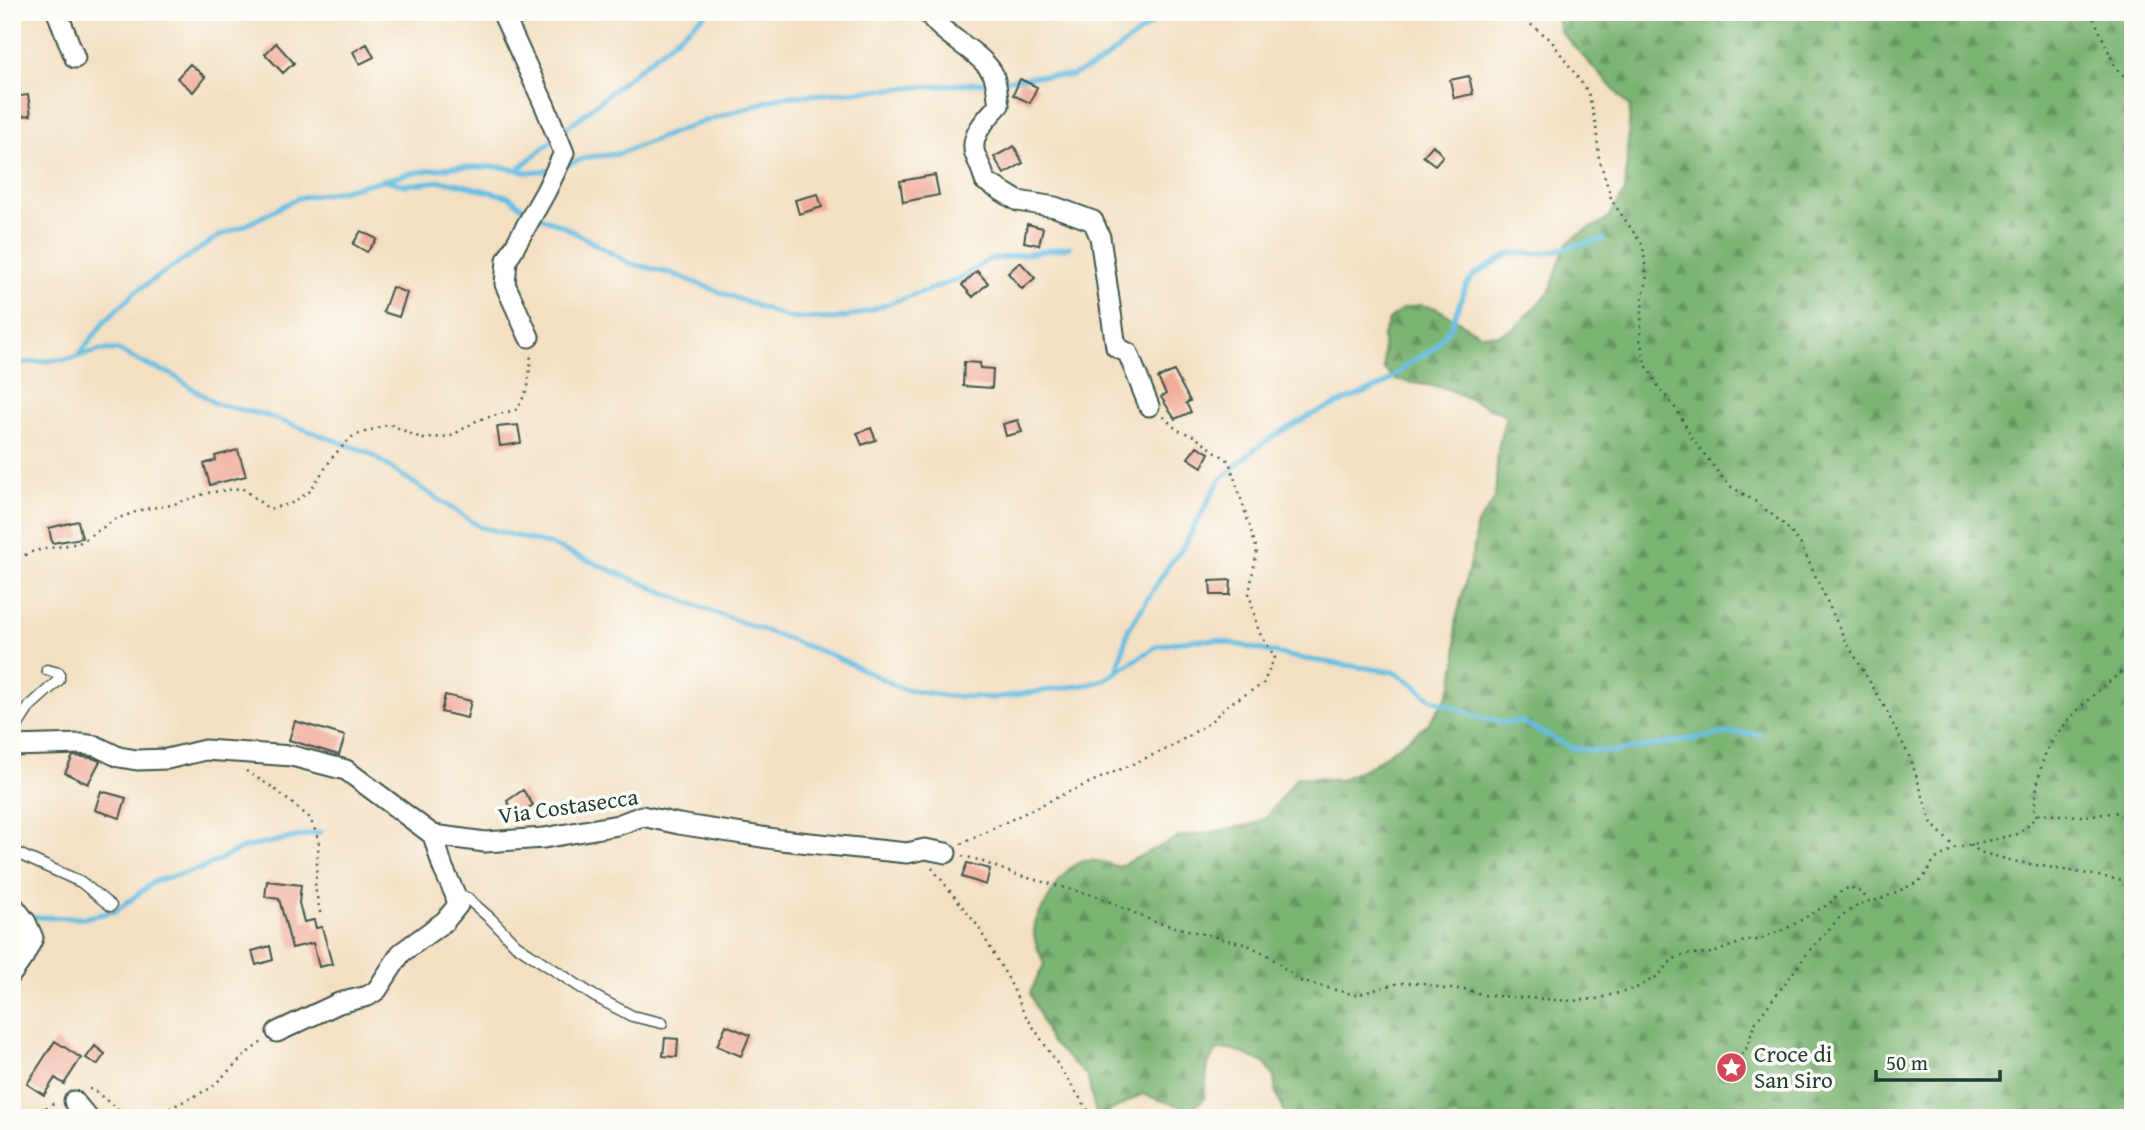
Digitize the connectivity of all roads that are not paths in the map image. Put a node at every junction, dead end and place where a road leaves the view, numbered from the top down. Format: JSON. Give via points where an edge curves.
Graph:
{"nodes":[{"id":1,"x":57,"y":12,"type":"edge"},
{"id":2,"x":502,"y":12,"type":"edge"},
{"id":3,"x":928,"y":12,"type":"edge"},
{"id":4,"x":75,"y":58,"type":"dead end"},
{"id":5,"x":529,"y":337,"type":"road end"},
{"id":6,"x":1149,"y":406,"type":"road end"},
{"id":7,"x":47,"y":670,"type":"dead end"},
{"id":8,"x":12,"y":734,"type":"edge"},
{"id":9,"x":12,"y":746,"type":"edge"},
{"id":10,"x":433,"y":835,"type":"junction"},
{"id":11,"x":12,"y":851,"type":"edge"},
{"id":12,"x":946,"y":853,"type":"road end"},
{"id":13,"x":455,"y":894,"type":"junction"},
{"id":14,"x":12,"y":904,"type":"edge"},
{"id":15,"x":111,"y":906,"type":"dead end"},
{"id":16,"x":12,"y":973,"type":"edge"},
{"id":17,"x":662,"y":1023,"type":"dead end"},
{"id":18,"x":277,"y":1032,"type":"road end"},
{"id":19,"x":74,"y":1095,"type":"road end"},
{"id":20,"x":88,"y":1118,"type":"edge"}],
"edges":[{"from":1,"to":4,"type":"street"},
{"from":2,"to":5,"type":"street","via":[[564,153],[507,260],[505,284]]},
{"from":3,"to":6,"type":"street","via":[[934,23],[993,74],[999,105],[977,133],[974,152],[985,181],[1018,201],[1055,207],[1093,221],[1100,237],[1116,346],[1128,353]]},
{"from":7,"to":8,"type":"lane","via":[[59,674],[59,680],[30,706]]},
{"from":9,"to":10,"type":"street","name":"Via Costasecca","via":[[81,744],[136,760],[205,750],[292,756],[346,770]]},
{"from":10,"to":12,"type":"street","name":"Via Costasecca","via":[[485,842],[544,838],[618,825],[642,816],[781,840]]},
{"from":10,"to":13,"type":"street"},
{"from":11,"to":15,"type":"lane","via":[[81,882]]},
{"from":13,"to":17,"type":"lane","via":[[467,898],[516,945],[594,996],[632,1016]]},
{"from":13,"to":18,"type":"street","via":[[458,905],[452,915],[401,953],[377,990]]},
{"from":14,"to":16,"type":"street","via":[[33,938]]},
{"from":19,"to":20,"type":"street"}]}
